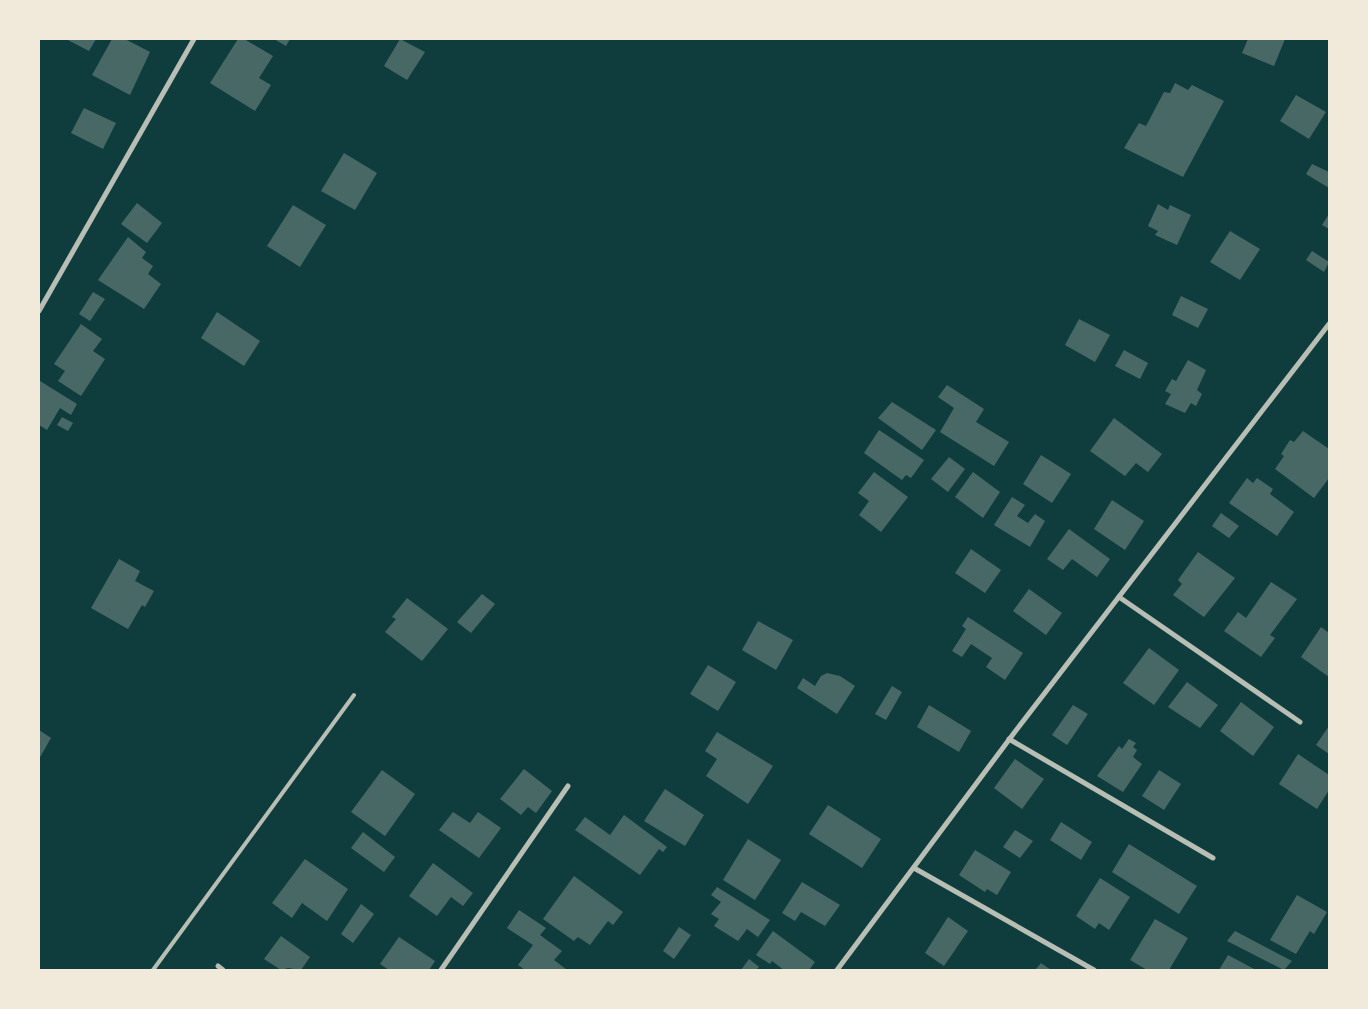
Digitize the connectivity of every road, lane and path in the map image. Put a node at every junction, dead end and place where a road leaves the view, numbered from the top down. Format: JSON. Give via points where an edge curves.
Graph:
{"nodes":[{"id":1,"x":194,"y":39,"type":"edge"},
{"id":2,"x":39,"y":311,"type":"edge"},
{"id":3,"x":1329,"y":324,"type":"edge"},
{"id":4,"x":1118,"y":597,"type":"junction"},
{"id":5,"x":354,"y":695,"type":"dead end"},
{"id":6,"x":1300,"y":722,"type":"dead end"},
{"id":7,"x":1009,"y":739,"type":"junction"},
{"id":8,"x":568,"y":786,"type":"dead end"},
{"id":9,"x":1213,"y":858,"type":"dead end"},
{"id":10,"x":914,"y":868,"type":"junction"},
{"id":11,"x":153,"y":970,"type":"edge"},
{"id":12,"x":441,"y":970,"type":"edge"},
{"id":13,"x":836,"y":970,"type":"edge"},
{"id":14,"x":1094,"y":970,"type":"edge"}],
"edges":[{"from":1,"to":2,"type":"street"},
{"from":3,"to":4,"type":"street"},
{"from":4,"to":6,"type":"street"},
{"from":4,"to":7,"type":"street"},
{"from":5,"to":11,"type":"lane"},
{"from":7,"to":9,"type":"street"},
{"from":7,"to":10,"type":"street"},
{"from":8,"to":12,"type":"street"},
{"from":10,"to":13,"type":"street"},
{"from":10,"to":14,"type":"street"}]}
